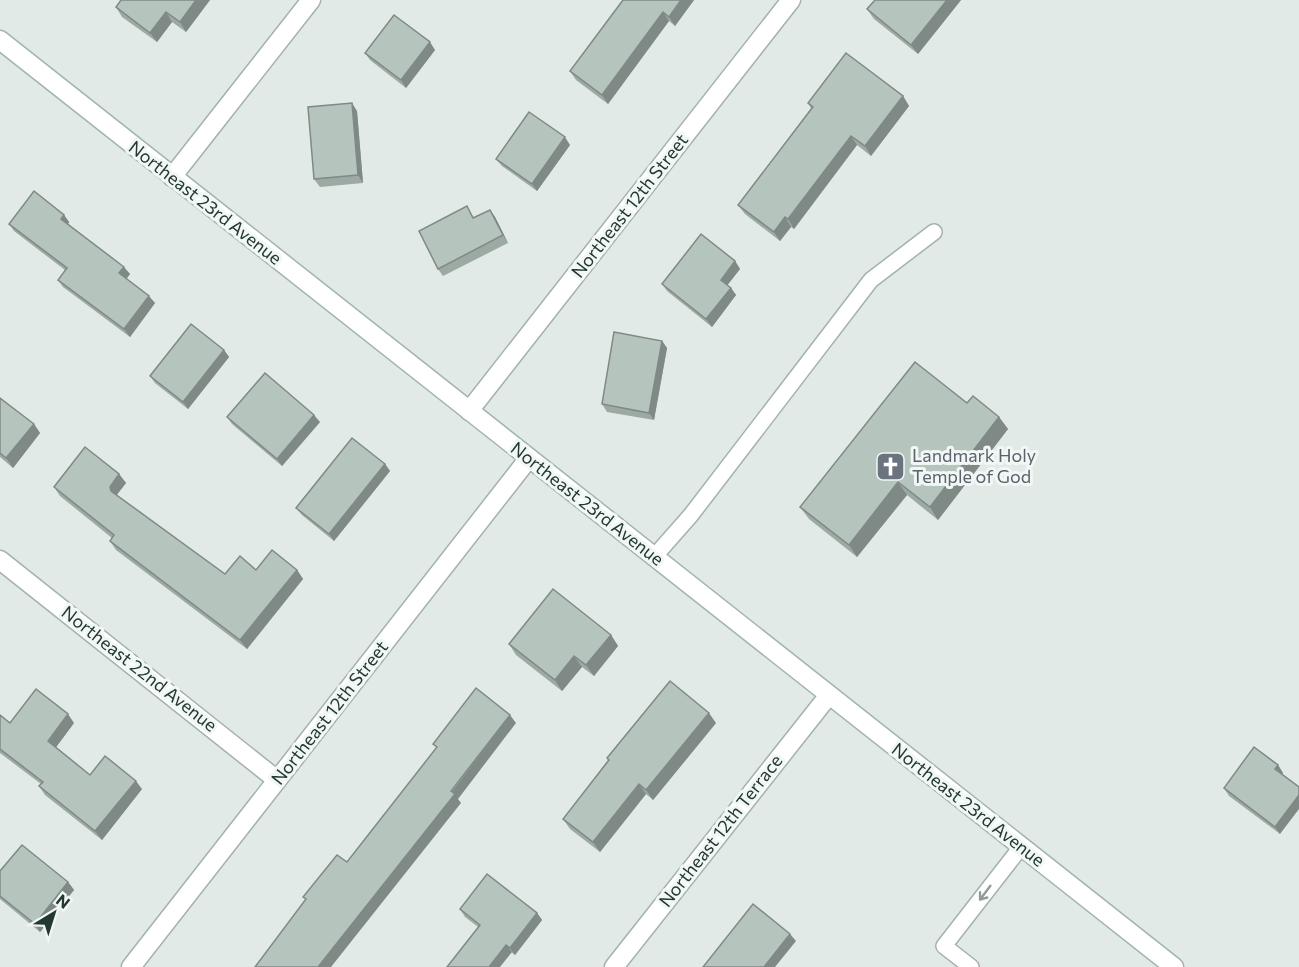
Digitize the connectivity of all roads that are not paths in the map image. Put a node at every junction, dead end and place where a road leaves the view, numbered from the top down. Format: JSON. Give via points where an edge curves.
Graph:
{"nodes":[{"id":1,"x":311,"y":0,"type":"edge"},
{"id":2,"x":791,"y":0,"type":"edge"},
{"id":3,"x":0,"y":40,"type":"edge"},
{"id":4,"x":172,"y":177,"type":"junction"},
{"id":5,"x":934,"y":232,"type":"dead end"},
{"id":6,"x":469,"y":411,"type":"junction"},
{"id":7,"x":529,"y":458,"type":"junction"},
{"id":8,"x":654,"y":557,"type":"junction"},
{"id":9,"x":0,"y":560,"type":"edge"},
{"id":10,"x":828,"y":695,"type":"junction"},
{"id":11,"x":277,"y":780,"type":"junction"},
{"id":12,"x":1021,"y":847,"type":"junction"},
{"id":13,"x":131,"y":967,"type":"edge"},
{"id":14,"x":614,"y":967,"type":"edge"},
{"id":15,"x":971,"y":967,"type":"edge"},
{"id":16,"x":1174,"y":967,"type":"edge"}],
"edges":[{"from":1,"to":4,"type":"street"},
{"from":2,"to":6,"type":"street","name":"Northeast 12th Street"},
{"from":3,"to":4,"type":"street","name":"Northeast 23rd Avenue"},
{"from":4,"to":6,"type":"street","name":"Northeast 23rd Avenue"},
{"from":5,"to":8,"type":"lane","via":[[871,280],[691,515]]},
{"from":6,"to":7,"type":"street","name":"Northeast 23rd Avenue"},
{"from":7,"to":8,"type":"street","name":"Northeast 23rd Avenue"},
{"from":7,"to":11,"type":"street","name":"Northeast 12th Street"},
{"from":8,"to":10,"type":"street","name":"Northeast 23rd Avenue"},
{"from":9,"to":11,"type":"street","name":"Northeast 22nd Avenue"},
{"from":10,"to":12,"type":"street","name":"Northeast 23rd Avenue"},
{"from":10,"to":14,"type":"street","name":"Northeast 12th Terrace"},
{"from":11,"to":13,"type":"street","name":"Northeast 12th Street"},
{"from":12,"to":15,"type":"lane","one_way":true,"via":[[944,946]]},
{"from":12,"to":16,"type":"street","name":"Northeast 23rd Avenue"}]}
